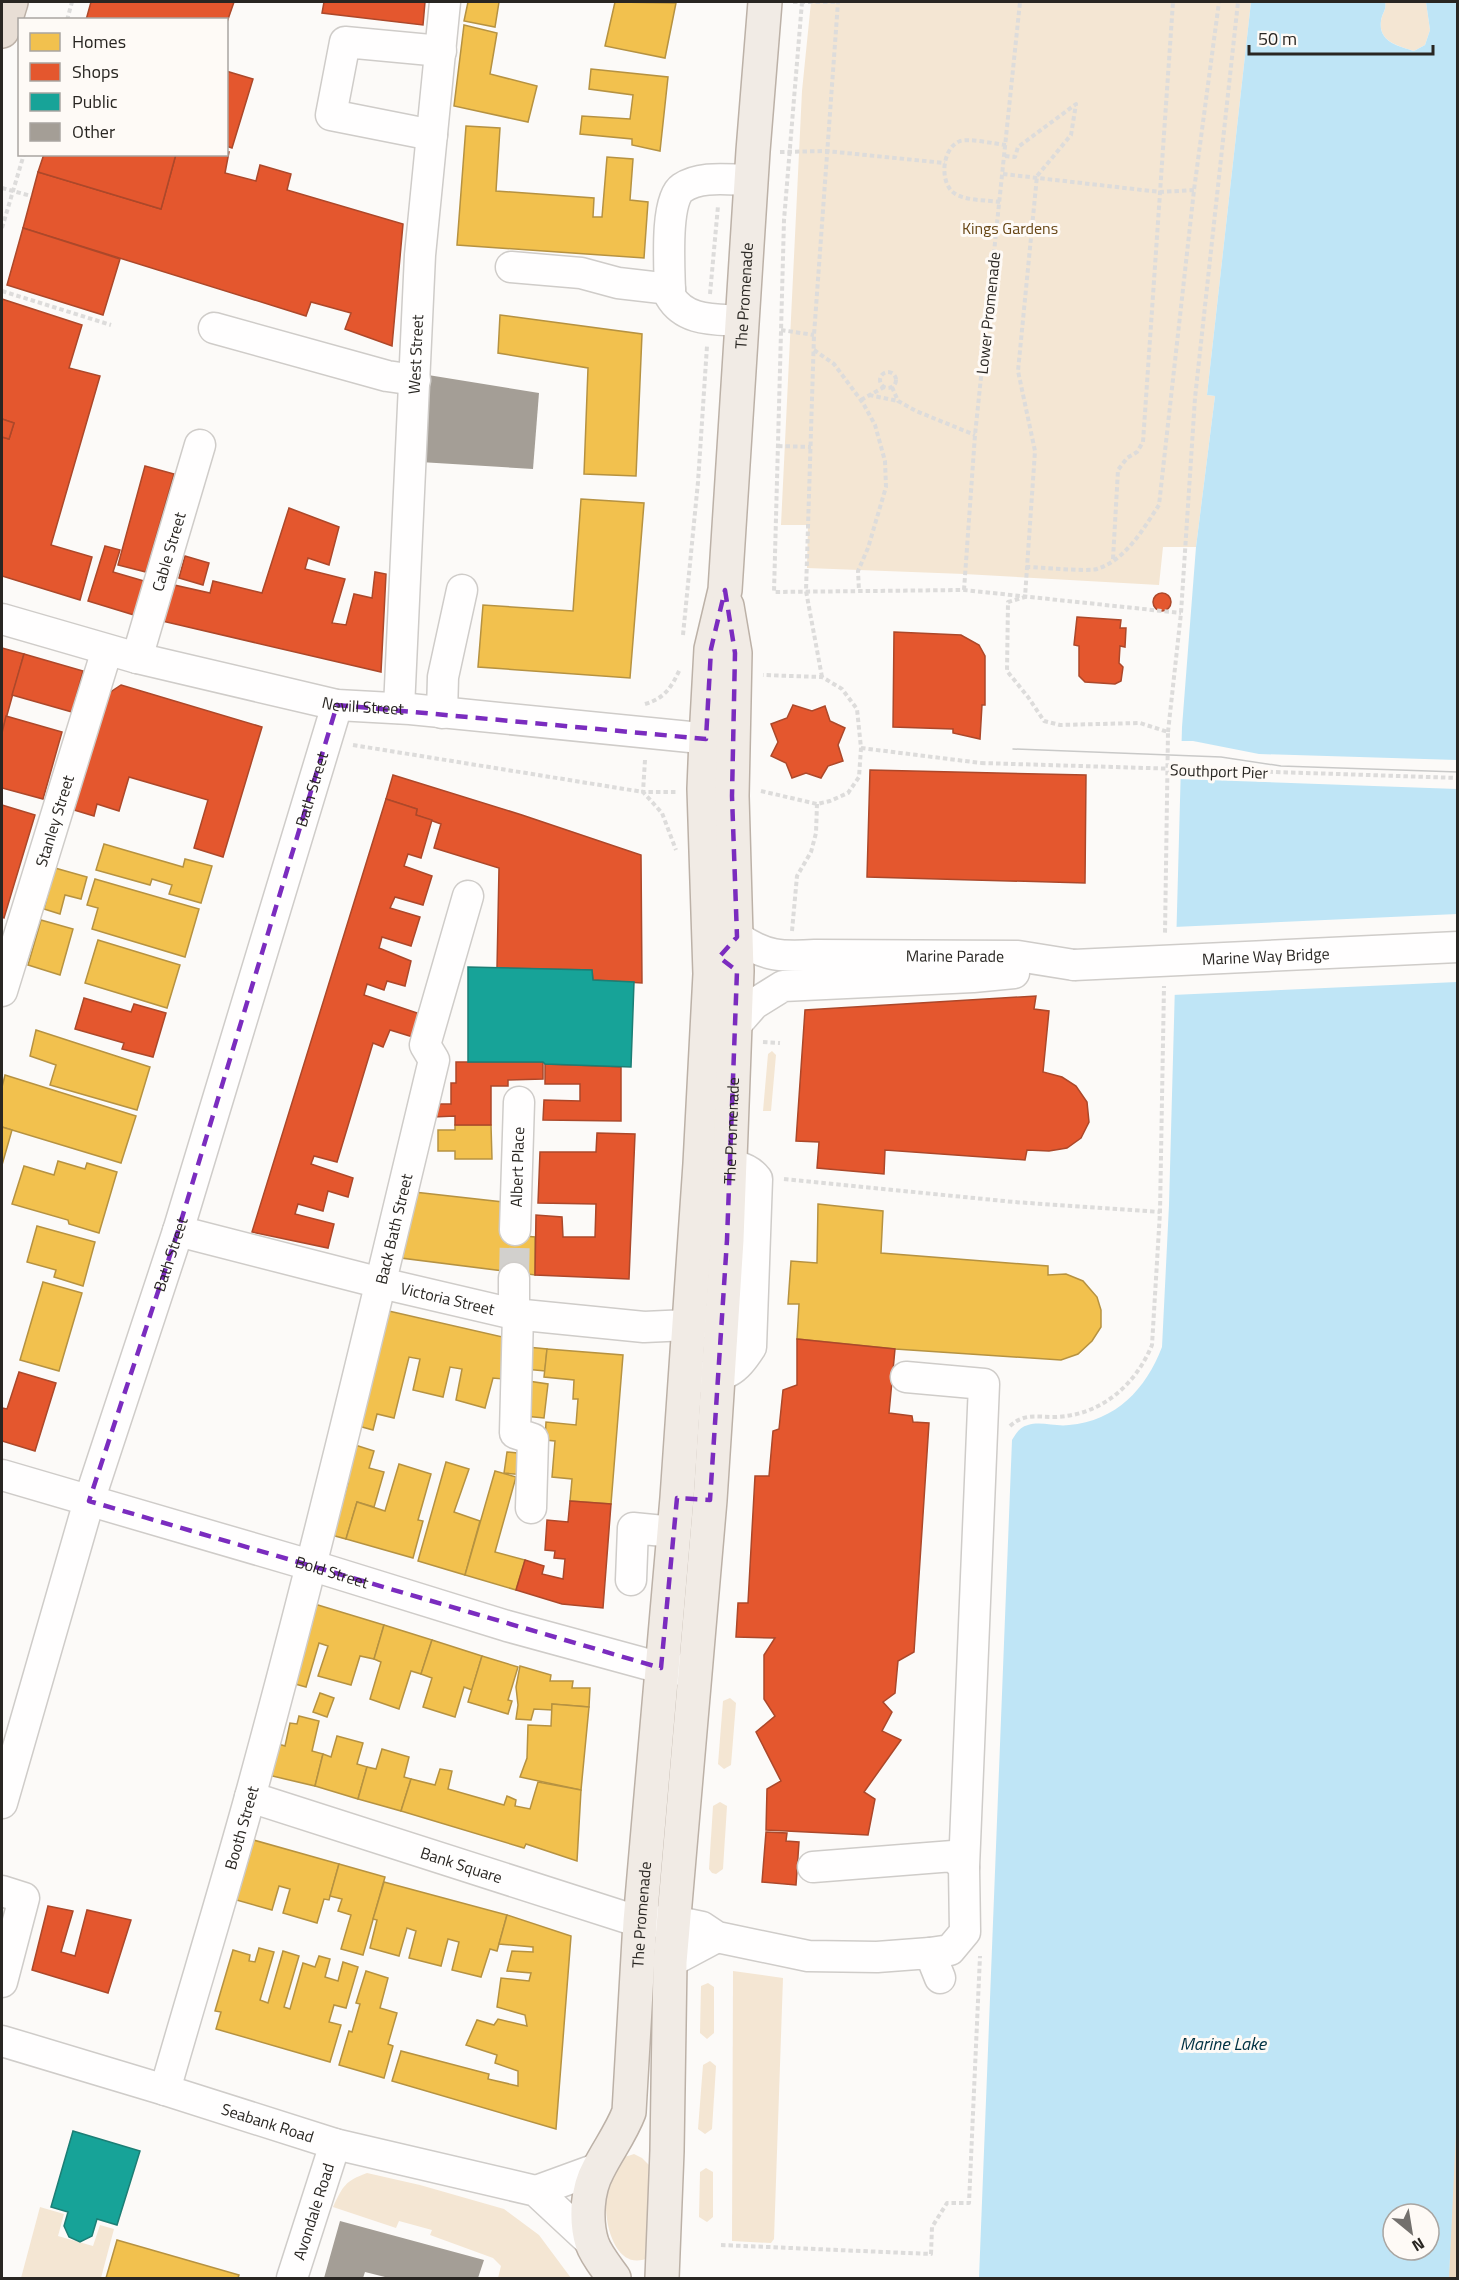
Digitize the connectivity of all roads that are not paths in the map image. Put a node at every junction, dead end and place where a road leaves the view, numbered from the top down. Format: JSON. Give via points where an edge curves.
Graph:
{"nodes":[{"id":1,"x":10,"y":2,"type":"edge"},
{"id":2,"x":445,"y":2,"type":"edge"},
{"id":3,"x":765,"y":2,"type":"edge"},
{"id":4,"x":2,"y":31,"type":"edge"},
{"id":5,"x":441,"y":51,"type":"junction"},
{"id":6,"x":432,"y":135,"type":"junction"},
{"id":7,"x":752,"y":166,"type":"junction"},
{"id":8,"x":511,"y":267,"type":"dead end"},
{"id":9,"x":670,"y":289,"type":"junction"},
{"id":10,"x":742,"y":321,"type":"junction"},
{"id":11,"x":214,"y":328,"type":"dead end"},
{"id":12,"x":415,"y":380,"type":"junction"},
{"id":13,"x":200,"y":445,"type":"dead end"},
{"id":14,"x":462,"y":590,"type":"dead end"},
{"id":15,"x":2,"y":618,"type":"edge"},
{"id":16,"x":106,"y":650,"type":"junction"},
{"id":17,"x":137,"y":658,"type":"junction"},
{"id":18,"x":338,"y":705,"type":"junction"},
{"id":19,"x":399,"y":708,"type":"junction"},
{"id":20,"x":442,"y":713,"type":"junction"},
{"id":21,"x":719,"y":740,"type":"junction"},
{"id":22,"x":468,"y":896,"type":"dead end"},
{"id":23,"x":1458,"y":947,"type":"edge"},
{"id":24,"x":723,"y":957,"type":"junction"},
{"id":25,"x":1074,"y":965,"type":"junction"},
{"id":26,"x":973,"y":977,"type":"junction"},
{"id":27,"x":2,"y":991,"type":"edge"},
{"id":28,"x":733,"y":1028,"type":"junction"},
{"id":29,"x":519,"y":1102,"type":"dead end"},
{"id":30,"x":729,"y":1169,"type":"junction"},
{"id":31,"x":515,"y":1230,"type":"tunnel mouth"},
{"id":32,"x":178,"y":1231,"type":"junction"},
{"id":33,"x":740,"y":1240,"type":"junction"},
{"id":34,"x":514,"y":1278,"type":"tunnel mouth"},
{"id":35,"x":381,"y":1283,"type":"junction"},
{"id":36,"x":516,"y":1314,"type":"junction"},
{"id":37,"x":721,"y":1318,"type":"junction"},
{"id":38,"x":688,"y":1325,"type":"junction"},
{"id":39,"x":718,"y":1376,"type":"junction"},
{"id":40,"x":906,"y":1377,"type":"dead end"},
{"id":41,"x":685,"y":1378,"type":"junction"},
{"id":42,"x":2,"y":1475,"type":"edge"},
{"id":43,"x":677,"y":1498,"type":"junction"},
{"id":44,"x":710,"y":1500,"type":"junction"},
{"id":45,"x":89,"y":1501,"type":"junction"},
{"id":46,"x":531,"y":1508,"type":"dead end"},
{"id":47,"x":674,"y":1532,"type":"junction"},
{"id":48,"x":310,"y":1565,"type":"junction"},
{"id":49,"x":631,"y":1580,"type":"dead end"},
{"id":50,"x":661,"y":1668,"type":"junction"},
{"id":51,"x":695,"y":1671,"type":"junction"},
{"id":52,"x":652,"y":1776,"type":"junction"},
{"id":53,"x":686,"y":1783,"type":"junction"},
{"id":54,"x":250,"y":1797,"type":"junction"},
{"id":55,"x":2,"y":1803,"type":"edge"},
{"id":56,"x":813,"y":1867,"type":"dead end"},
{"id":57,"x":964,"y":1867,"type":"junction"},
{"id":58,"x":2,"y":1892,"type":"edge"},
{"id":59,"x":640,"y":1922,"type":"junction"},
{"id":60,"x":673,"y":1922,"type":"junction"},
{"id":61,"x":717,"y":1937,"type":"junction"},
{"id":62,"x":670,"y":1962,"type":"junction"},
{"id":63,"x":2,"y":1982,"type":"edge"},
{"id":64,"x":2,"y":2041,"type":"edge"},
{"id":65,"x":165,"y":2090,"type":"junction"},
{"id":66,"x":335,"y":2144,"type":"junction"},
{"id":67,"x":667,"y":2151,"type":"junction"},
{"id":68,"x":602,"y":2163,"type":"junction"},
{"id":69,"x":536,"y":2191,"type":"junction"},
{"id":70,"x":602,"y":2258,"type":"edge"},
{"id":71,"x":663,"y":2265,"type":"edge"},
{"id":72,"x":292,"y":2278,"type":"edge"}],
"edges":[{"from":1,"to":4,"type":"highway"},
{"from":2,"to":5,"type":"street","name":"West Street"},
{"from":3,"to":7,"type":"main road","name":"The Promenade"},
{"from":5,"to":6,"type":"street","name":"West Street"},
{"from":5,"to":6,"type":"street","via":[[345,42],[331,115]]},
{"from":6,"to":12,"type":"street","name":"West Street","via":[[420,255]]},
{"from":7,"to":9,"type":"street","via":[[683,187],[676,194],[671,212]]},
{"from":7,"to":10,"type":"main road","name":"The Promenade"},
{"from":8,"to":9,"type":"street","via":[[581,273],[618,283]]},
{"from":9,"to":10,"type":"street","via":[[676,307],[686,314]]},
{"from":10,"to":21,"type":"main road","name":"The Promenade","via":[[724,590],[735,653]]},
{"from":11,"to":12,"type":"street","via":[[387,376]]},
{"from":12,"to":19,"type":"street","name":"West Street"},
{"from":13,"to":17,"type":"street","name":"Cable Street"},
{"from":14,"to":20,"type":"street","via":[[443,677]]},
{"from":15,"to":16,"type":"street","name":"Nevill Street"},
{"from":16,"to":17,"type":"street","name":"Nevill Street"},
{"from":16,"to":27,"type":"street","name":"Stanley Street"},
{"from":17,"to":18,"type":"street","name":"Nevill Street"},
{"from":18,"to":19,"type":"street","name":"Nevill Street"},
{"from":18,"to":32,"type":"street","name":"Bath Street"},
{"from":19,"to":20,"type":"street","name":"Nevill Street"},
{"from":20,"to":21,"type":"street","name":"Nevill Street"},
{"from":21,"to":24,"type":"main road","name":"The Promenade","via":[[732,796]]},
{"from":22,"to":35,"type":"street","name":"Back Bath Street","via":[[425,1045],[434,1060]]},
{"from":23,"to":25,"type":"street","name":"Marine Way Bridge","bridge":true},
{"from":24,"to":25,"type":"street","name":"Marine Parade","via":[[761,952],[785,957],[1018,956]]},
{"from":24,"to":26,"type":"street","name":"Marine Parade","via":[[928,968]]},
{"from":24,"to":28,"type":"main road","name":"The Promenade"},
{"from":24,"to":30,"type":"main road","name":"The Promenade"},
{"from":25,"to":26,"type":"street","name":"Marine Parade"},
{"from":26,"to":28,"type":"street","name":"Marine Parade","via":[[783,986],[754,1004]]},
{"from":28,"to":30,"type":"main road","name":"The Promenade"},
{"from":29,"to":31,"type":"street","name":"Albert Place"},
{"from":30,"to":33,"type":"main road","name":"The Promenade"},
{"from":30,"to":38,"type":"main road","name":"The Promenade"},
{"from":32,"to":35,"type":"street","name":"Victoria Street"},
{"from":32,"to":45,"type":"street","name":"Bath Street"},
{"from":33,"to":37,"type":"main road","name":"The Promenade"},
{"from":33,"to":39,"type":"street","via":[[751,1347],[738,1366]]},
{"from":34,"to":36,"type":"street"},
{"from":35,"to":36,"type":"street","name":"Victoria Street"},
{"from":35,"to":48,"type":"street","name":"Back Bath Street"},
{"from":36,"to":38,"type":"street","name":"Victoria Street","via":[[644,1327]]},
{"from":36,"to":46,"type":"street","via":[[515,1433],[533,1439]]},
{"from":37,"to":38,"type":"street","name":"Victoria Street"},
{"from":37,"to":39,"type":"main road","name":"The Promenade"},
{"from":38,"to":41,"type":"main road","name":"The Promenade"},
{"from":39,"to":41,"type":"street"},
{"from":39,"to":44,"type":"main road","name":"The Promenade"},
{"from":40,"to":57,"type":"street","name":"Bank Square","via":[[984,1384]]},
{"from":41,"to":43,"type":"main road","name":"The Promenade"},
{"from":42,"to":45,"type":"street","name":"Bold Street"},
{"from":43,"to":44,"type":"main road"},
{"from":43,"to":47,"type":"main road","name":"The Promenade"},
{"from":44,"to":51,"type":"main road","name":"The Promenade"},
{"from":45,"to":48,"type":"street","name":"Bold Street"},
{"from":45,"to":55,"type":"street","name":"Bath Street"},
{"from":47,"to":49,"type":"street","via":[[633,1528]]},
{"from":47,"to":50,"type":"main road","name":"The Promenade"},
{"from":48,"to":50,"type":"street","name":"Bold Street","via":[[507,1626]]},
{"from":48,"to":54,"type":"street","name":"Booth Street"},
{"from":50,"to":51,"type":"street"},
{"from":50,"to":52,"type":"main road","name":"The Promenade"},
{"from":51,"to":53,"type":"main road","name":"The Promenade"},
{"from":52,"to":53,"type":"main road"},
{"from":52,"to":59,"type":"main road","name":"The Promenade"},
{"from":53,"to":60,"type":"main road","name":"The Promenade"},
{"from":54,"to":59,"type":"street","name":"Bank Square"},
{"from":54,"to":65,"type":"street","name":"Booth Street"},
{"from":56,"to":57,"type":"street","via":[[953,1856]]},
{"from":57,"to":61,"type":"street","name":"Bank Square","via":[[966,1932],[935,1965],[877,1957],[808,1956]]},
{"from":58,"to":63,"type":"street","via":[[24,1898]]},
{"from":59,"to":60,"type":"street","name":"Bank Square"},
{"from":59,"to":68,"type":"main road","name":"The Promenade","via":[[629,2112]]},
{"from":60,"to":61,"type":"street","name":"Bank Square","via":[[702,1927]]},
{"from":60,"to":62,"type":"main road","name":"The Promenade"},
{"from":61,"to":62,"type":"street"},
{"from":62,"to":67,"type":"main road","name":"The Promenade"},
{"from":64,"to":65,"type":"street","name":"Seabank Road"},
{"from":65,"to":66,"type":"street","name":"Seabank Road"},
{"from":66,"to":69,"type":"street","name":"Seabank Road"},
{"from":66,"to":72,"type":"street","name":"Avondale Road"},
{"from":67,"to":68,"type":"main road","via":[[642,2142],[618,2148]]},
{"from":67,"to":71,"type":"main road","name":"The Promenade"},
{"from":68,"to":69,"type":"street"},
{"from":68,"to":70,"type":"main road","name":"The Promenade","via":[[589,2199],[589,2222]]},
{"from":69,"to":70,"type":"street"},
{"from":70,"to":71,"type":"main road","name":"The Promenade","via":[[630,2276],[643,2276]]}]}
